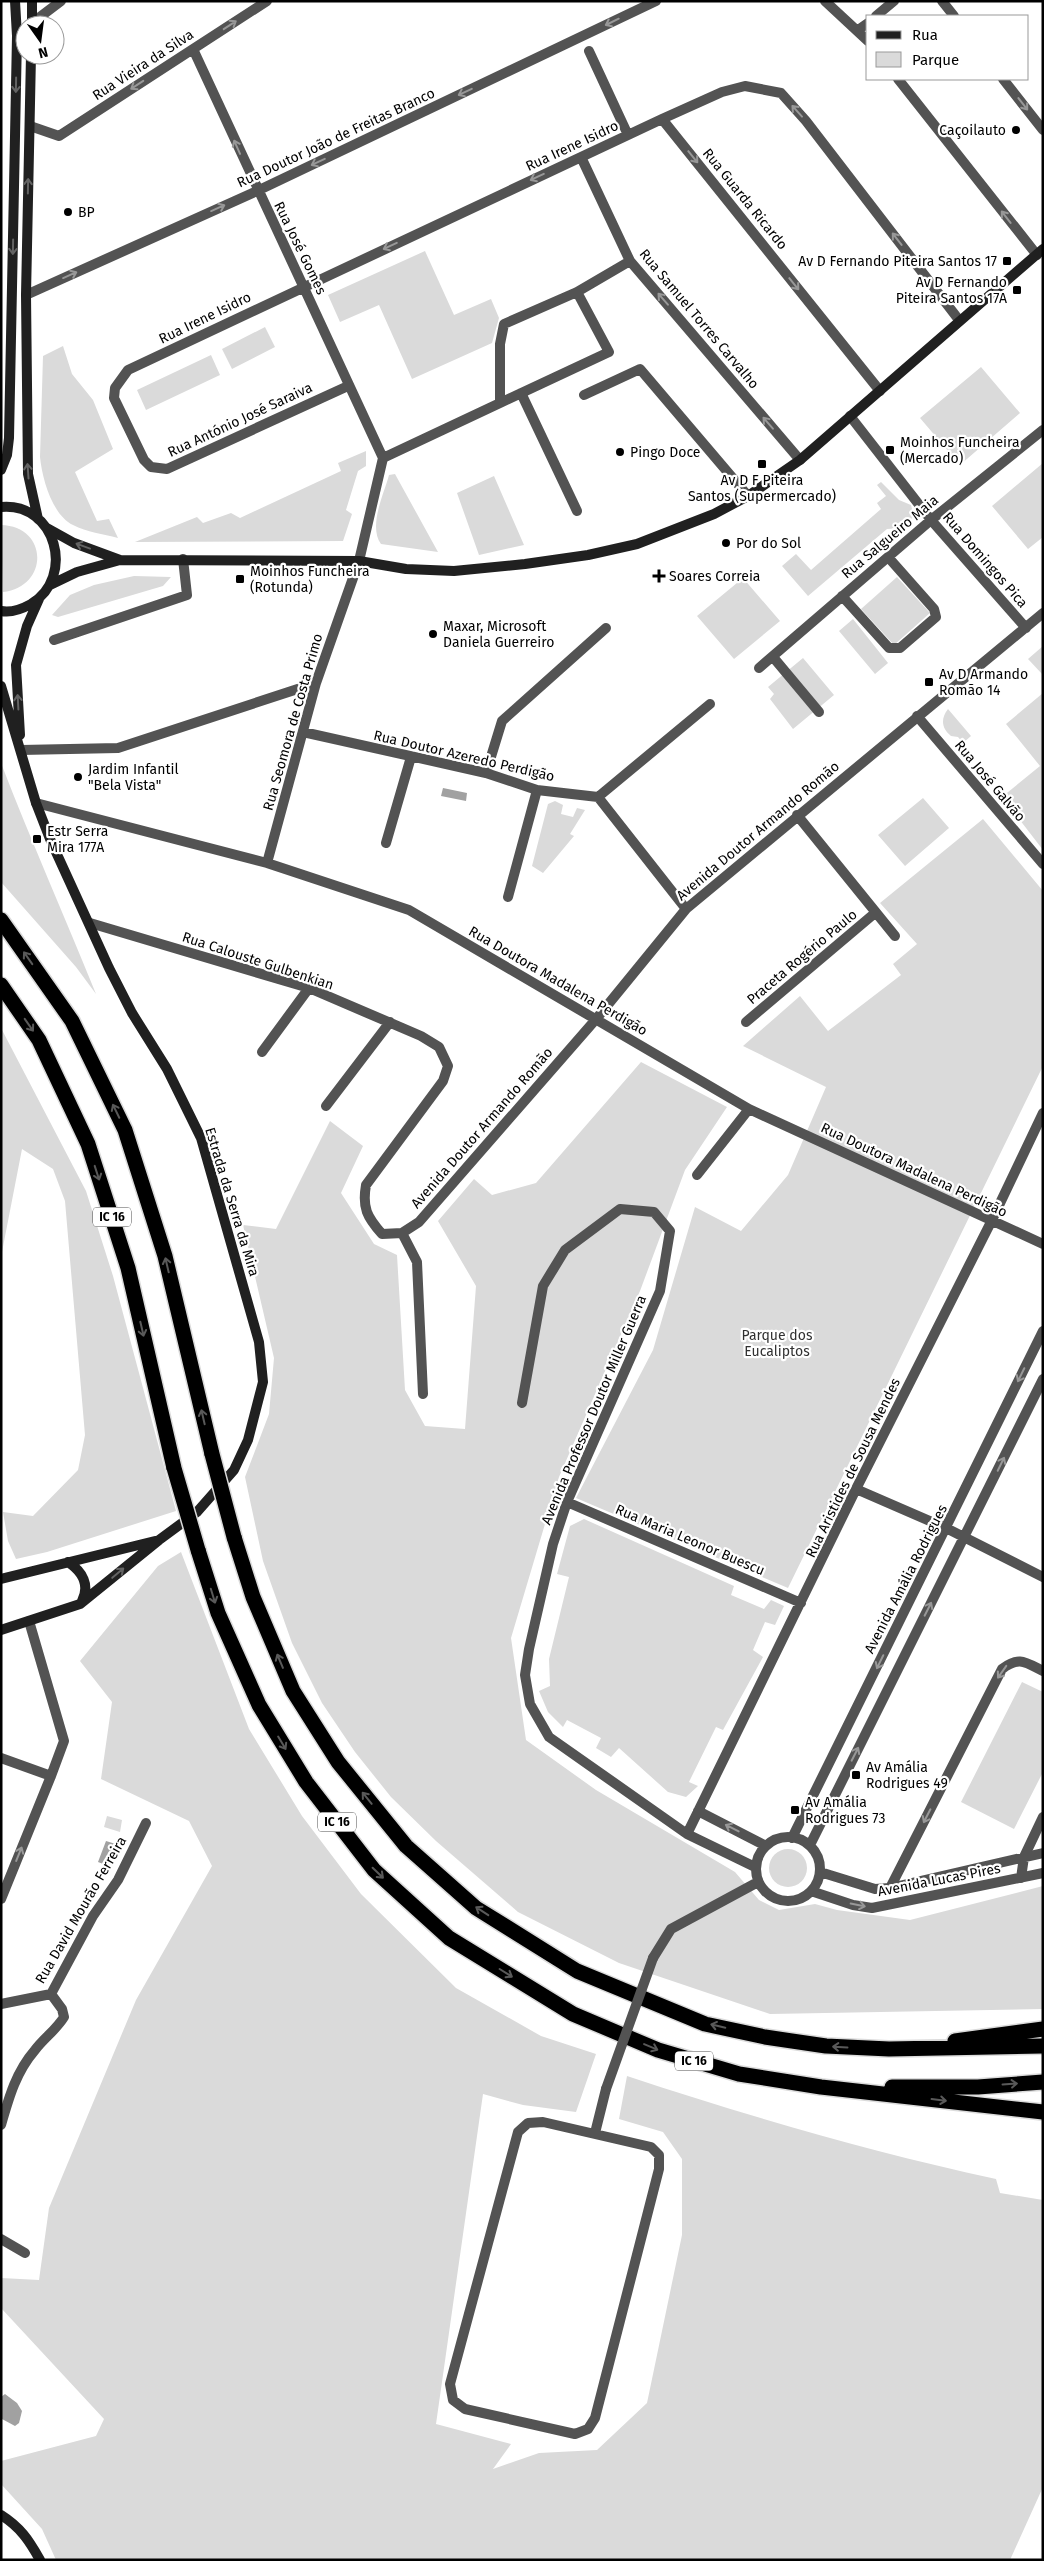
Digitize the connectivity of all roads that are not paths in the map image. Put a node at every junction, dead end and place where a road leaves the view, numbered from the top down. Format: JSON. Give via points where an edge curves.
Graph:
{"nodes":[{"id":1,"x":15,"y":1,"type":"edge"},
{"id":2,"x":32,"y":1,"type":"edge"},
{"id":3,"x":61,"y":1,"type":"edge"},
{"id":4,"x":267,"y":1,"type":"edge"},
{"id":5,"x":656,"y":1,"type":"edge"},
{"id":6,"x":825,"y":1,"type":"edge"},
{"id":7,"x":894,"y":1,"type":"edge"},
{"id":8,"x":942,"y":1,"type":"edge"},
{"id":9,"x":32,"y":15,"type":"edge"},
{"id":10,"x":43,"y":15,"type":"edge"},
{"id":11,"x":877,"y":15,"type":"edge"},
{"id":12,"x":953,"y":15,"type":"edge"},
{"id":13,"x":866,"y":24,"type":"edge"},
{"id":14,"x":858,"y":30,"type":"junction"},
{"id":15,"x":866,"y":39,"type":"edge"},
{"id":16,"x":192,"y":49,"type":"junction"},
{"id":17,"x":589,"y":51,"type":"dead end"},
{"id":18,"x":31,"y":65,"type":"edge"},
{"id":19,"x":899,"y":80,"type":"edge"},
{"id":20,"x":1004,"y":80,"type":"edge"},
{"id":21,"x":662,"y":119,"type":"junction"},
{"id":22,"x":30,"y":126,"type":"junction"},
{"id":23,"x":1043,"y":130,"type":"edge"},
{"id":24,"x":628,"y":135,"type":"junction"},
{"id":25,"x":581,"y":157,"type":"junction"},
{"id":26,"x":257,"y":191,"type":"junction"},
{"id":27,"x":1041,"y":252,"type":"edge"},
{"id":28,"x":630,"y":261,"type":"junction"},
{"id":29,"x":303,"y":286,"type":"junction"},
{"id":30,"x":577,"y":292,"type":"junction"},
{"id":31,"x":26,"y":295,"type":"junction"},
{"id":32,"x":959,"y":320,"type":"junction"},
{"id":33,"x":120,"y":378,"type":"joint"},
{"id":34,"x":348,"y":386,"type":"junction"},
{"id":35,"x":880,"y":391,"type":"junction"},
{"id":36,"x":522,"y":393,"type":"junction"},
{"id":37,"x":584,"y":395,"type":"dead end"},
{"id":38,"x":500,"y":403,"type":"junction"},
{"id":39,"x":850,"y":416,"type":"junction"},
{"id":40,"x":1043,"y":430,"type":"edge"},
{"id":41,"x":383,"y":458,"type":"junction"},
{"id":42,"x":800,"y":460,"type":"junction"},
{"id":43,"x":1,"y":470,"type":"edge"},
{"id":44,"x":748,"y":496,"type":"junction"},
{"id":45,"x":1,"y":507,"type":"edge"},
{"id":46,"x":577,"y":511,"type":"dead end"},
{"id":47,"x":38,"y":519,"type":"junction"},
{"id":48,"x":931,"y":520,"type":"junction"},
{"id":49,"x":47,"y":528,"type":"junction"},
{"id":50,"x":888,"y":557,"type":"junction"},
{"id":51,"x":183,"y":559,"type":"junction"},
{"id":52,"x":120,"y":560,"type":"junction"},
{"id":53,"x":359,"y":561,"type":"junction"},
{"id":54,"x":50,"y":585,"type":"junction"},
{"id":55,"x":842,"y":596,"type":"junction"},
{"id":56,"x":39,"y":599,"type":"junction"},
{"id":57,"x":1,"y":611,"type":"edge"},
{"id":58,"x":1043,"y":613,"type":"edge"},
{"id":59,"x":606,"y":628,"type":"dead end"},
{"id":60,"x":1026,"y":628,"type":"junction"},
{"id":61,"x":54,"y":640,"type":"dead end"},
{"id":62,"x":773,"y":657,"type":"junction"},
{"id":63,"x":759,"y":668,"type":"dead end"},
{"id":64,"x":316,"y":683,"type":"junction"},
{"id":65,"x":1,"y":686,"type":"edge"},
{"id":66,"x":710,"y":704,"type":"dead end"},
{"id":67,"x":819,"y":712,"type":"dead end"},
{"id":68,"x":917,"y":716,"type":"junction"},
{"id":69,"x":303,"y":732,"type":"junction"},
{"id":70,"x":21,"y":750,"type":"junction"},
{"id":71,"x":411,"y":757,"type":"junction"},
{"id":72,"x":486,"y":773,"type":"junction"},
{"id":73,"x":537,"y":790,"type":"junction"},
{"id":74,"x":598,"y":797,"type":"junction"},
{"id":75,"x":36,"y":803,"type":"junction"},
{"id":76,"x":797,"y":815,"type":"junction"},
{"id":77,"x":386,"y":843,"type":"dead end"},
{"id":78,"x":266,"y":863,"type":"junction"},
{"id":79,"x":1043,"y":864,"type":"edge"},
{"id":80,"x":508,"y":897,"type":"dead end"},
{"id":81,"x":686,"y":909,"type":"junction"},
{"id":82,"x":875,"y":913,"type":"junction"},
{"id":83,"x":1,"y":920,"type":"edge"},
{"id":84,"x":90,"y":923,"type":"junction"},
{"id":85,"x":895,"y":936,"type":"dead end"},
{"id":86,"x":1,"y":985,"type":"edge"},
{"id":87,"x":308,"y":988,"type":"junction"},
{"id":88,"x":597,"y":1018,"type":"junction"},
{"id":89,"x":390,"y":1022,"type":"junction"},
{"id":90,"x":746,"y":1022,"type":"dead end"},
{"id":91,"x":262,"y":1052,"type":"dead end"},
{"id":92,"x":326,"y":1106,"type":"dead end"},
{"id":93,"x":749,"y":1108,"type":"junction"},
{"id":94,"x":1043,"y":1113,"type":"edge"},
{"id":95,"x":697,"y":1175,"type":"dead end"},
{"id":96,"x":992,"y":1220,"type":"junction"},
{"id":97,"x":402,"y":1233,"type":"junction"},
{"id":98,"x":1043,"y":1244,"type":"edge"},
{"id":99,"x":1043,"y":1332,"type":"edge"},
{"id":100,"x":1043,"y":1379,"type":"edge"},
{"id":101,"x":423,"y":1394,"type":"dead end"},
{"id":102,"x":522,"y":1402,"type":"dead end"},
{"id":103,"x":856,"y":1488,"type":"junction"},
{"id":104,"x":567,"y":1502,"type":"junction"},
{"id":105,"x":946,"y":1528,"type":"junction"},
{"id":106,"x":964,"y":1538,"type":"junction"},
{"id":107,"x":159,"y":1540,"type":"junction"},
{"id":108,"x":68,"y":1562,"type":"junction"},
{"id":109,"x":1043,"y":1577,"type":"edge"},
{"id":110,"x":1,"y":1579,"type":"edge"},
{"id":111,"x":801,"y":1603,"type":"junction"},
{"id":112,"x":80,"y":1604,"type":"junction"},
{"id":113,"x":29,"y":1622,"type":"junction"},
{"id":114,"x":1,"y":1630,"type":"edge"},
{"id":115,"x":1043,"y":1671,"type":"edge"},
{"id":116,"x":1,"y":1758,"type":"edge"},
{"id":117,"x":51,"y":1776,"type":"junction"},
{"id":118,"x":698,"y":1811,"type":"junction"},
{"id":119,"x":1043,"y":1817,"type":"edge"},
{"id":120,"x":146,"y":1823,"type":"dead end"},
{"id":121,"x":687,"y":1834,"type":"junction"},
{"id":122,"x":792,"y":1838,"type":"junction"},
{"id":123,"x":810,"y":1845,"type":"junction"},
{"id":124,"x":766,"y":1846,"type":"junction"},
{"id":125,"x":1043,"y":1853,"type":"edge"},
{"id":126,"x":1024,"y":1857,"type":"junction"},
{"id":127,"x":755,"y":1867,"type":"junction"},
{"id":128,"x":820,"y":1872,"type":"junction"},
{"id":129,"x":1043,"y":1873,"type":"edge"},
{"id":130,"x":1021,"y":1878,"type":"junction"},
{"id":131,"x":758,"y":1882,"type":"junction"},
{"id":132,"x":890,"y":1888,"type":"junction"},
{"id":133,"x":811,"y":1891,"type":"junction"},
{"id":134,"x":1,"y":1899,"type":"edge"},
{"id":135,"x":51,"y":1994,"type":"junction"},
{"id":136,"x":1,"y":2004,"type":"edge"},
{"id":137,"x":1043,"y":2029,"type":"edge"},
{"id":138,"x":1043,"y":2046,"type":"edge"},
{"id":139,"x":889,"y":2049,"type":"junction"},
{"id":140,"x":1043,"y":2082,"type":"edge"},
{"id":141,"x":821,"y":2087,"type":"junction"},
{"id":142,"x":1043,"y":2112,"type":"edge"},
{"id":143,"x":1,"y":2125,"type":"edge"},
{"id":144,"x":595,"y":2133,"type":"junction"},
{"id":145,"x":1,"y":2239,"type":"edge"},
{"id":146,"x":25,"y":2253,"type":"dead end"},
{"id":147,"x":1,"y":2515,"type":"edge"},
{"id":148,"x":40,"y":2560,"type":"edge"}],
"edges":[{"from":1,"to":43,"type":"street","one_way":true,"via":[[9,438]]},
{"from":2,"to":9,"type":"street"},
{"from":3,"to":10,"type":"street"},
{"from":16,"to":4,"type":"street","name":"Rua Vieira da Silva","one_way":true},
{"from":5,"to":26,"type":"street","name":"Rua Doutor João de Freitas Branco","one_way":true},
{"from":6,"to":14,"type":"street"},
{"from":7,"to":11,"type":"street"},
{"from":8,"to":12,"type":"street"},
{"from":13,"to":14,"type":"street"},
{"from":14,"to":15,"type":"street"},
{"from":16,"to":22,"type":"street","name":"Rua Vieira da Silva","one_way":true,"via":[[59,136]]},
{"from":26,"to":16,"type":"street","name":"Rua José Gomes","one_way":true},
{"from":17,"to":24,"type":"street"},
{"from":18,"to":22,"type":"street"},
{"from":27,"to":19,"type":"street","one_way":true},
{"from":20,"to":23,"type":"street","one_way":true},
{"from":21,"to":24,"type":"street","name":"Rua Irene Isidro"},
{"from":32,"to":21,"type":"street","name":"Rua Irene Isidro","one_way":true,"via":[[781,93],[745,86],[722,92]]},
{"from":21,"to":35,"type":"street","name":"Rua Guarda Ricardo","one_way":true},
{"from":31,"to":22,"type":"street","one_way":true},
{"from":24,"to":25,"type":"street","name":"Rua Irene Isidro"},
{"from":25,"to":28,"type":"street","name":"Rua Samuel Torres Carvalho"},
{"from":25,"to":29,"type":"street","name":"Rua Irene Isidro","one_way":true},
{"from":26,"to":29,"type":"street","name":"Rua José Gomes"},
{"from":31,"to":26,"type":"street","name":"Rua Doutor João de Freitas Branco","one_way":true},
{"from":27,"to":32,"type":"street"},
{"from":28,"to":30,"type":"street"},
{"from":42,"to":28,"type":"street","name":"Rua Samuel Torres Carvalho","one_way":true},
{"from":29,"to":33,"type":"street","name":"Rua Irene Isidro","via":[[128,370]]},
{"from":29,"to":34,"type":"street","name":"Rua José Gomes"},
{"from":30,"to":36,"type":"street","via":[[609,352]]},
{"from":30,"to":38,"type":"street","via":[[504,324],[500,344]]},
{"from":47,"to":31,"type":"street","one_way":true,"via":[[28,474]]},
{"from":32,"to":35,"type":"street"},
{"from":33,"to":34,"type":"street","name":"Rua António José Saraiva","via":[[114,398],[144,460],[151,467],[167,469]]},
{"from":34,"to":41,"type":"street","name":"Rua José Gomes"},
{"from":35,"to":39,"type":"street"},
{"from":36,"to":38,"type":"street"},
{"from":36,"to":46,"type":"street"},
{"from":37,"to":44,"type":"street","via":[[640,369]]},
{"from":38,"to":41,"type":"street"},
{"from":39,"to":42,"type":"street"},
{"from":39,"to":48,"type":"street","name":"Rua Domingos Pica"},
{"from":40,"to":48,"type":"street","name":"Rua Salgueiro Maia"},
{"from":41,"to":53,"type":"street","name":"Rua Seomora de Costa Primo"},
{"from":42,"to":44,"type":"street"},
{"from":44,"to":53,"type":"street","via":[[683,528],[637,544],[588,555],[454,571],[406,569]]},
{"from":45,"to":47,"type":"street","via":[[23,510]]},
{"from":47,"to":49,"type":"street"},
{"from":48,"to":50,"type":"street","name":"Rua Salgueiro Maia"},
{"from":48,"to":60,"type":"street","name":"Rua Domingos Pica"},
{"from":52,"to":49,"type":"street","one_way":true,"via":[[74,543]]},
{"from":49,"to":54,"type":"street","via":[[57,556],[56,571]]},
{"from":50,"to":55,"type":"street","name":"Rua Salgueiro Maia"},
{"from":50,"to":55,"type":"street","via":[[936,614],[900,648],[889,648]]},
{"from":51,"to":52,"type":"street"},
{"from":51,"to":53,"type":"street"},
{"from":51,"to":61,"type":"street","via":[[187,595]]},
{"from":52,"to":54,"type":"street","via":[[77,572]]},
{"from":53,"to":64,"type":"street","name":"Rua Seomora de Costa Primo"},
{"from":54,"to":56,"type":"street"},
{"from":55,"to":62,"type":"street","name":"Rua Salgueiro Maia"},
{"from":56,"to":57,"type":"street","via":[[23,608]]},
{"from":70,"to":56,"type":"street","one_way":true,"via":[[16,665],[26,626]]},
{"from":58,"to":60,"type":"street","name":"Avenida Doutor Armando Romão"},
{"from":59,"to":72,"type":"street","via":[[502,721]]},
{"from":60,"to":68,"type":"street","name":"Avenida Doutor Armando Romão"},
{"from":62,"to":63,"type":"street","name":"Rua Salgueiro Maia"},
{"from":62,"to":67,"type":"street"},
{"from":64,"to":69,"type":"street","name":"Rua Seomora de Costa Primo"},
{"from":64,"to":70,"type":"street","via":[[118,748]]},
{"from":65,"to":70,"type":"street"},
{"from":66,"to":74,"type":"street"},
{"from":68,"to":76,"type":"street","name":"Avenida Doutor Armando Romão"},
{"from":68,"to":79,"type":"street","name":"Rua José Galvão"},
{"from":69,"to":71,"type":"street","name":"Rua Doutor Azeredo Perdigão"},
{"from":69,"to":78,"type":"street","name":"Rua Seomora de Costa Primo"},
{"from":70,"to":75,"type":"street","name":"Estrada da Serra da Mira"},
{"from":71,"to":72,"type":"street","name":"Rua Doutor Azeredo Perdigão"},
{"from":71,"to":77,"type":"street"},
{"from":72,"to":73,"type":"street","name":"Rua Doutor Azeredo Perdigão"},
{"from":73,"to":74,"type":"street","name":"Rua Doutor Azeredo Perdigão"},
{"from":73,"to":80,"type":"street"},
{"from":74,"to":81,"type":"street"},
{"from":75,"to":78,"type":"street","name":"Rua Doutora Madalena Perdigão"},
{"from":75,"to":84,"type":"street","name":"Estrada da Serra da Mira"},
{"from":76,"to":81,"type":"street","name":"Avenida Doutor Armando Romão"},
{"from":76,"to":82,"type":"street","name":"Praceta Rogério Paulo"},
{"from":78,"to":88,"type":"street","name":"Rua Doutora Madalena Perdigão","via":[[410,910]]},
{"from":81,"to":88,"type":"street","name":"Avenida Doutor Armando Romão"},
{"from":82,"to":85,"type":"street","name":"Praceta Rogério Paulo"},
{"from":82,"to":90,"type":"street","name":"Praceta Rogério Paulo"},
{"from":139,"to":83,"type":"highway","number":"IC 16","one_way":true,"bridge":true,"via":[[826,2046],[704,2024],[577,1970],[476,1908],[406,1846],[338,1762],[293,1691],[253,1597],[212,1454],[165,1256],[126,1130],[72,1021]]},
{"from":84,"to":87,"type":"street","name":"Rua Calouste Gulbenkian"},
{"from":84,"to":107,"type":"street","name":"Estrada da Serra da Mira","via":[[132,1013],[167,1069],[201,1138],[259,1342],[264,1382],[248,1440],[234,1470],[197,1512]]},
{"from":86,"to":141,"type":"highway","number":"IC 16","one_way":true,"bridge":true,"via":[[39,1040],[88,1144],[128,1268],[174,1468],[218,1613],[259,1705],[306,1782],[374,1870],[448,1938],[573,2014],[658,2050],[739,2074]]},
{"from":87,"to":89,"type":"street","name":"Rua Calouste Gulbenkian"},
{"from":87,"to":91,"type":"street"},
{"from":88,"to":93,"type":"street","name":"Rua Doutora Madalena Perdigão"},
{"from":88,"to":97,"type":"street","name":"Avenida Doutor Armando Romão","via":[[419,1222]]},
{"from":89,"to":92,"type":"street"},
{"from":89,"to":97,"type":"street","name":"Rua Calouste Gulbenkian","via":[[439,1047],[448,1066],[443,1081],[366,1185],[363,1201],[370,1221],[382,1234]]},
{"from":93,"to":95,"type":"street"},
{"from":93,"to":96,"type":"street","name":"Rua Doutora Madalena Perdigão"},
{"from":94,"to":96,"type":"street","name":"Rua Aristides de Sousa Mendes"},
{"from":96,"to":98,"type":"street","name":"Rua Doutora Madalena Perdigão"},
{"from":96,"to":103,"type":"street","name":"Rua Aristides de Sousa Mendes"},
{"from":97,"to":101,"type":"street","via":[[417,1262]]},
{"from":99,"to":105,"type":"street","name":"Avenida Amália Rodrigues","one_way":true},
{"from":106,"to":100,"type":"street","one_way":true},
{"from":102,"to":104,"type":"street","name":"Avenida Professor Doutor Miller Guerra","via":[[543,1286],[565,1250],[620,1209],[654,1212],[670,1231],[660,1291]]},
{"from":103,"to":105,"type":"street"},
{"from":103,"to":111,"type":"street","name":"Rua Aristides de Sousa Mendes"},
{"from":104,"to":111,"type":"street","name":"Rua Maria Leonor Buescu"},
{"from":104,"to":121,"type":"street","name":"Avenida Professor Doutor Miller Guerra","via":[[553,1544],[529,1649],[525,1675],[530,1704],[549,1737]]},
{"from":105,"to":106,"type":"street"},
{"from":105,"to":122,"type":"street","name":"Avenida Amália Rodrigues","one_way":true},
{"from":106,"to":109,"type":"street"},
{"from":123,"to":106,"type":"street","one_way":true},
{"from":107,"to":108,"type":"street","name":"Estrada da Serra da Mira"},
{"from":112,"to":107,"type":"street","name":"Estrada da Serra da Mira","one_way":true},
{"from":108,"to":110,"type":"street","name":"Estrada da Serra da Mira"},
{"from":108,"to":112,"type":"street","via":[[84,1580],[87,1592]]},
{"from":111,"to":118,"type":"street","name":"Rua Aristides de Sousa Mendes"},
{"from":112,"to":113,"type":"street","name":"Estrada da Serra da Mira"},
{"from":113,"to":114,"type":"street","name":"Estrada da Serra da Mira"},
{"from":113,"to":117,"type":"street","via":[[64,1741]]},
{"from":115,"to":132,"type":"street","one_way":true,"via":[[1021,1661],[1011,1662],[1002,1669]]},
{"from":116,"to":117,"type":"street"},
{"from":134,"to":117,"type":"street","one_way":true},
{"from":118,"to":121,"type":"street","name":"Rua Aristides de Sousa Mendes"},
{"from":124,"to":118,"type":"street","one_way":true},
{"from":119,"to":126,"type":"street"},
{"from":120,"to":135,"type":"street","name":"Rua David Mourão Ferreira","via":[[118,1880],[93,1916]]},
{"from":121,"to":127,"type":"street","name":"Avenida Professor Doutor Miller Guerra"},
{"from":122,"to":123,"type":"street"},
{"from":122,"to":124,"type":"street","via":[[779,1838]]},
{"from":123,"to":128,"type":"street","via":[[818,1856]]},
{"from":124,"to":127,"type":"street"},
{"from":125,"to":126,"type":"street","name":"Avenida Lucas Pires"},
{"from":126,"to":130,"type":"street"},
{"from":126,"to":132,"type":"street","name":"Avenida Lucas Pires"},
{"from":127,"to":131,"type":"street"},
{"from":128,"to":132,"type":"street","name":"Avenida Lucas Pires","via":[[875,1889]]},
{"from":128,"to":133,"type":"street"},
{"from":129,"to":130,"type":"street","name":"Avenida Lucas Pires"},
{"from":133,"to":130,"type":"street","name":"Avenida Lucas Pires","one_way":true,"via":[[872,1908]]},
{"from":131,"to":133,"type":"street","via":[[772,1897],[782,1901],[793,1901]]},
{"from":131,"to":144,"type":"street","bridge":true,"via":[[671,1929],[654,1958],[606,2089]]},
{"from":135,"to":136,"type":"street","name":"Rua David Mourão Ferreira"},
{"from":135,"to":143,"type":"street","via":[[64,2017],[18,2074]]},
{"from":137,"to":139,"type":"highway"},
{"from":138,"to":139,"type":"highway","number":"IC 16"},
{"from":141,"to":140,"type":"highway","number":"IC 16","one_way":true,"via":[[978,2086]]},
{"from":141,"to":142,"type":"highway","one_way":true},
{"from":144,"to":144,"type":"street","via":[[544,2122],[528,2123],[518,2132],[450,2384],[453,2400],[465,2409],[575,2434],[588,2429],[595,2418],[659,2169],[659,2155],[651,2147]]},
{"from":145,"to":146,"type":"street"},
{"from":147,"to":148,"type":"street","via":[[29,2539]]}]}
